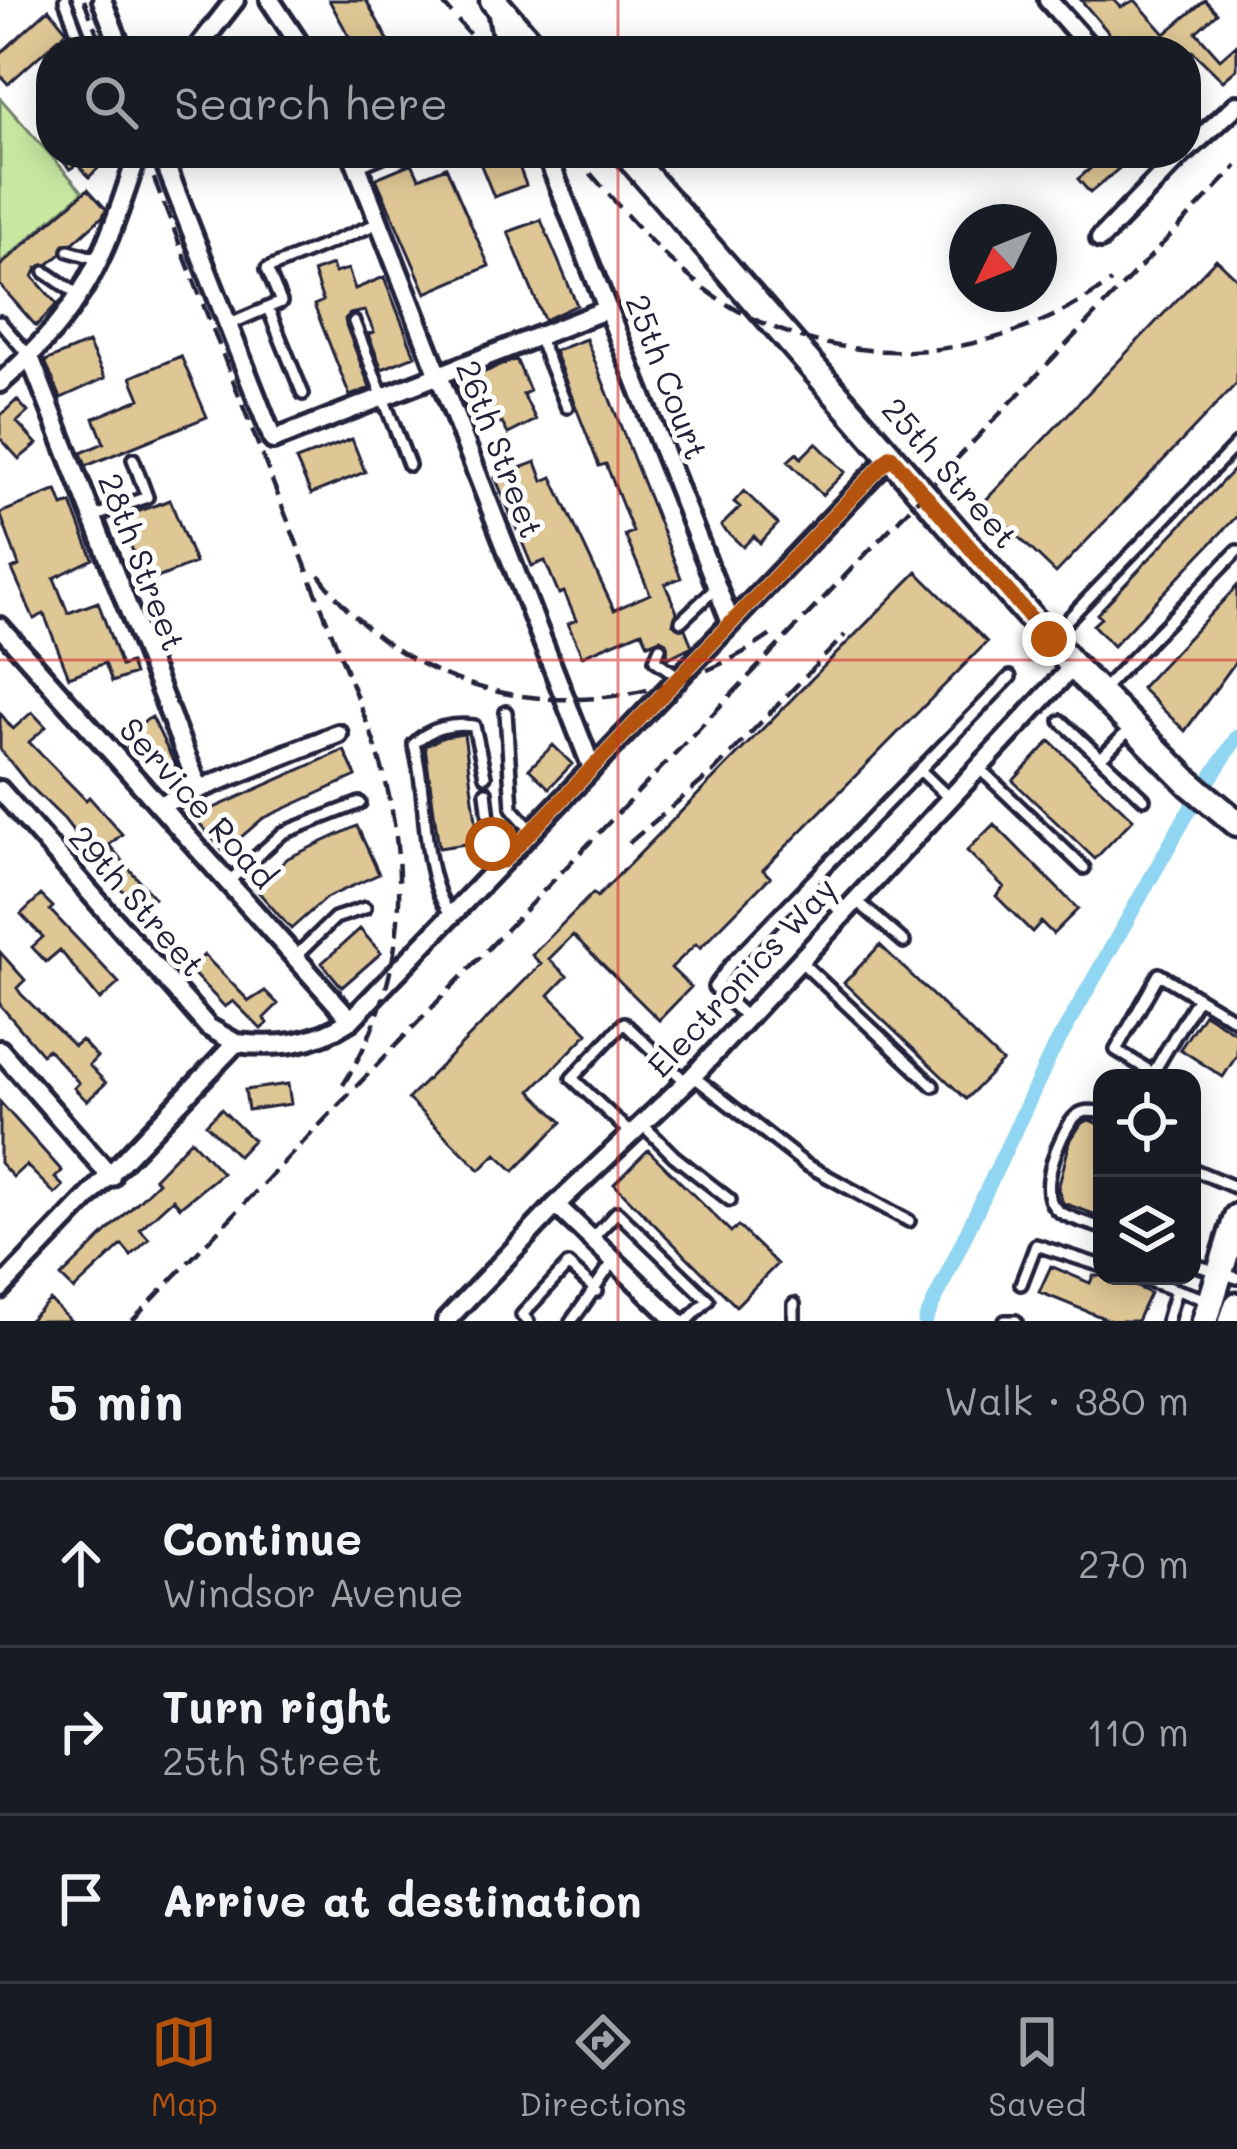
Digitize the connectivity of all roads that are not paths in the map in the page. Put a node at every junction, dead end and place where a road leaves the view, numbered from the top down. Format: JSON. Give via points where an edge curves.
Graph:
{"nodes":[{"id":1,"x":64,"y":0,"type":"edge"},
{"id":2,"x":102,"y":0,"type":"edge"},
{"id":3,"x":236,"y":0,"type":"edge"},
{"id":4,"x":270,"y":0,"type":"edge"},
{"id":5,"x":1048,"y":0,"type":"edge"},
{"id":6,"x":495,"y":1,"type":"edge"},
{"id":7,"x":78,"y":36,"type":"edge"},
{"id":8,"x":116,"y":36,"type":"edge"},
{"id":9,"x":207,"y":36,"type":"edge"},
{"id":10,"x":294,"y":36,"type":"edge"},
{"id":11,"x":502,"y":36,"type":"edge"},
{"id":12,"x":524,"y":36,"type":"edge"},
{"id":13,"x":1080,"y":36,"type":"edge"},
{"id":14,"x":1237,"y":104,"type":"edge"},
{"id":15,"x":1201,"y":136,"type":"edge"},
{"id":16,"x":130,"y":168,"type":"edge"},
{"id":17,"x":133,"y":168,"type":"edge"},
{"id":18,"x":167,"y":168,"type":"edge"},
{"id":19,"x":357,"y":168,"type":"edge"},
{"id":20,"x":553,"y":168,"type":"edge"},
{"id":21,"x":639,"y":168,"type":"edge"},
{"id":22,"x":1168,"y":168,"type":"edge"},
{"id":23,"x":132,"y":172,"type":"junction"},
{"id":24,"x":379,"y":223,"type":"junction"},
{"id":25,"x":1100,"y":239,"type":"dead end"},
{"id":26,"x":69,"y":250,"type":"dead end"},
{"id":27,"x":101,"y":260,"type":"junction"},
{"id":28,"x":45,"y":272,"type":"dead end"},
{"id":29,"x":81,"y":296,"type":"junction"},
{"id":30,"x":268,"y":308,"type":"junction"},
{"id":31,"x":608,"y":309,"type":"junction"},
{"id":32,"x":0,"y":322,"type":"edge"},
{"id":33,"x":354,"y":322,"type":"dead end"},
{"id":34,"x":228,"y":326,"type":"junction"},
{"id":35,"x":538,"y":336,"type":"junction"},
{"id":36,"x":30,"y":357,"type":"junction"},
{"id":37,"x":439,"y":375,"type":"junction"},
{"id":38,"x":0,"y":383,"type":"edge"},
{"id":39,"x":303,"y":394,"type":"dead end"},
{"id":40,"x":383,"y":397,"type":"junction"},
{"id":41,"x":567,"y":407,"type":"dead end"},
{"id":42,"x":1237,"y":444,"type":"edge"},
{"id":43,"x":891,"y":456,"type":"junction"},
{"id":44,"x":134,"y":459,"type":"dead end"},
{"id":45,"x":409,"y":466,"type":"dead end"},
{"id":46,"x":93,"y":517,"type":"junction"},
{"id":47,"x":1237,"y":550,"type":"edge"},
{"id":48,"x":717,"y":587,"type":"junction"},
{"id":49,"x":681,"y":621,"type":"dead end"},
{"id":50,"x":731,"y":622,"type":"junction"},
{"id":51,"x":0,"y":627,"type":"edge"},
{"id":52,"x":1049,"y":639,"type":"junction"},
{"id":53,"x":660,"y":649,"type":"dead end"},
{"id":54,"x":1073,"y":667,"type":"junction"},
{"id":55,"x":679,"y":677,"type":"junction"},
{"id":56,"x":1010,"y":677,"type":"dead end"},
{"id":57,"x":1099,"y":693,"type":"junction"},
{"id":58,"x":506,"y":712,"type":"dead end"},
{"id":59,"x":1060,"y":721,"type":"dead end"},
{"id":60,"x":1131,"y":728,"type":"junction"},
{"id":61,"x":338,"y":734,"type":"dead end"},
{"id":62,"x":1101,"y":758,"type":"junction"},
{"id":63,"x":592,"y":768,"type":"junction"},
{"id":64,"x":979,"y":768,"type":"junction"},
{"id":65,"x":920,"y":770,"type":"junction"},
{"id":66,"x":484,"y":776,"type":"dead end"},
{"id":67,"x":199,"y":789,"type":"junction"},
{"id":68,"x":0,"y":790,"type":"edge"},
{"id":69,"x":486,"y":792,"type":"dead end"},
{"id":70,"x":950,"y":799,"type":"junction"},
{"id":71,"x":1144,"y":799,"type":"dead end"},
{"id":72,"x":360,"y":803,"type":"dead end"},
{"id":73,"x":159,"y":805,"type":"junction"},
{"id":74,"x":1228,"y":815,"type":"edge"},
{"id":75,"x":532,"y":831,"type":"junction"},
{"id":76,"x":503,"y":861,"type":"junction"},
{"id":77,"x":1084,"y":868,"type":"dead end"},
{"id":78,"x":811,"y":881,"type":"junction"},
{"id":79,"x":228,"y":882,"type":"junction"},
{"id":80,"x":849,"y":907,"type":"junction"},
{"id":81,"x":365,"y":908,"type":"dead end"},
{"id":82,"x":451,"y":915,"type":"junction"},
{"id":83,"x":904,"y":942,"type":"dead end"},
{"id":84,"x":295,"y":957,"type":"junction"},
{"id":85,"x":800,"y":961,"type":"junction"},
{"id":86,"x":1198,"y":998,"type":"junction"},
{"id":87,"x":747,"y":1018,"type":"junction"},
{"id":88,"x":350,"y":1020,"type":"junction"},
{"id":89,"x":1237,"y":1021,"type":"edge"},
{"id":90,"x":236,"y":1043,"type":"junction"},
{"id":91,"x":0,"y":1050,"type":"edge"},
{"id":92,"x":690,"y":1079,"type":"junction"},
{"id":93,"x":933,"y":1086,"type":"dead end"},
{"id":94,"x":1093,"y":1112,"type":"edge"},
{"id":95,"x":637,"y":1129,"type":"junction"},
{"id":96,"x":1201,"y":1173,"type":"edge"},
{"id":97,"x":111,"y":1177,"type":"junction"},
{"id":98,"x":1237,"y":1187,"type":"edge"},
{"id":99,"x":730,"y":1200,"type":"dead end"},
{"id":100,"x":556,"y":1205,"type":"junction"},
{"id":101,"x":1237,"y":1217,"type":"edge"},
{"id":102,"x":909,"y":1221,"type":"dead end"},
{"id":103,"x":1093,"y":1224,"type":"edge"},
{"id":104,"x":592,"y":1240,"type":"junction"},
{"id":105,"x":614,"y":1261,"type":"junction"},
{"id":106,"x":1093,"y":1263,"type":"edge"},
{"id":107,"x":1228,"y":1276,"type":"edge"},
{"id":108,"x":1021,"y":1284,"type":"dead end"},
{"id":109,"x":1161,"y":1285,"type":"edge"},
{"id":110,"x":0,"y":1289,"type":"edge"},
{"id":111,"x":1176,"y":1290,"type":"junction"},
{"id":112,"x":597,"y":1291,"type":"junction"},
{"id":113,"x":794,"y":1304,"type":"dead end"},
{"id":114,"x":1237,"y":1306,"type":"edge"},
{"id":115,"x":1208,"y":1311,"type":"edge"},
{"id":116,"x":454,"y":1318,"type":"edge"},
{"id":117,"x":528,"y":1321,"type":"edge"},
{"id":118,"x":571,"y":1321,"type":"edge"},
{"id":119,"x":677,"y":1321,"type":"edge"},
{"id":120,"x":687,"y":1321,"type":"edge"},
{"id":121,"x":794,"y":1321,"type":"edge"},
{"id":122,"x":1005,"y":1321,"type":"edge"},
{"id":123,"x":1016,"y":1321,"type":"edge"},
{"id":124,"x":1167,"y":1321,"type":"edge"},
{"id":125,"x":1232,"y":1321,"type":"edge"}],
"edges":[{"from":1,"to":7,"type":"lane"},
{"from":2,"to":8,"type":"street"},
{"from":3,"to":9,"type":"street"},
{"from":4,"to":10,"type":"street"},
{"from":5,"to":13,"type":"street"},
{"from":6,"to":11,"type":"street"},
{"from":6,"to":12,"type":"main road"},
{"from":14,"to":15,"type":"street"},
{"from":16,"to":23,"type":"lane"},
{"from":17,"to":23,"type":"street"},
{"from":18,"to":34,"type":"street"},
{"from":19,"to":24,"type":"street","name":"26th Street"},
{"from":20,"to":31,"type":"street","name":"25th Court"},
{"from":21,"to":43,"type":"main road","name":"25th Street"},
{"from":22,"to":25,"type":"street"},
{"from":23,"to":27,"type":"street"},
{"from":24,"to":30,"type":"lane","via":[[267,269],[281,302]]},
{"from":24,"to":37,"type":"street","name":"26th Street"},
{"from":26,"to":27,"type":"lane"},
{"from":27,"to":29,"type":"street"},
{"from":28,"to":29,"type":"lane"},
{"from":29,"to":36,"type":"street"},
{"from":30,"to":34,"type":"lane"},
{"from":30,"to":39,"type":"lane"},
{"from":31,"to":35,"type":"street"},
{"from":31,"to":48,"type":"street","name":"25th Court"},
{"from":32,"to":36,"type":"lane"},
{"from":33,"to":40,"type":"lane"},
{"from":34,"to":40,"type":"street","via":[[273,440]]},
{"from":35,"to":37,"type":"street"},
{"from":35,"to":41,"type":"lane"},
{"from":36,"to":38,"type":"street"},
{"from":36,"to":46,"type":"street","name":"28th Street"},
{"from":37,"to":40,"type":"street"},
{"from":37,"to":63,"type":"street","name":"26th Street"},
{"from":40,"to":45,"type":"lane"},
{"from":42,"to":52,"type":"lane"},
{"from":43,"to":50,"type":"street"},
{"from":43,"to":52,"type":"main road","name":"25th Street"},
{"from":44,"to":46,"type":"lane","via":[[147,497]]},
{"from":46,"to":67,"type":"street","name":"28th Street"},
{"from":47,"to":57,"type":"lane"},
{"from":48,"to":49,"type":"lane"},
{"from":48,"to":50,"type":"street","name":"25th Court"},
{"from":50,"to":55,"type":"street"},
{"from":51,"to":73,"type":"street","name":"Service Road"},
{"from":52,"to":54,"type":"main road","name":"25th Street"},
{"from":53,"to":55,"type":"lane","via":[[655,660]]},
{"from":54,"to":57,"type":"main road","name":"25th Street"},
{"from":54,"to":64,"type":"street","name":"Electronics Way"},
{"from":55,"to":63,"type":"street"},
{"from":56,"to":65,"type":"lane"},
{"from":57,"to":60,"type":"main road","name":"25th Street"},
{"from":58,"to":75,"type":"lane","via":[[512,808]]},
{"from":59,"to":62,"type":"lane"},
{"from":60,"to":62,"type":"lane"},
{"from":60,"to":74,"type":"main road","name":"25th Street"},
{"from":61,"to":67,"type":"street"},
{"from":62,"to":71,"type":"lane"},
{"from":63,"to":75,"type":"street"},
{"from":64,"to":70,"type":"street","name":"Electronics Way"},
{"from":64,"to":77,"type":"lane"},
{"from":65,"to":70,"type":"lane"},
{"from":65,"to":78,"type":"lane"},
{"from":66,"to":82,"type":"lane","via":[[474,726],[424,734],[414,744],[432,881]]},
{"from":67,"to":73,"type":"street"},
{"from":68,"to":90,"type":"street","name":"29th Street","via":[[208,1027]]},
{"from":69,"to":76,"type":"lane","via":[[492,844]]},
{"from":70,"to":80,"type":"street","name":"Electronics Way"},
{"from":72,"to":79,"type":"lane","via":[[283,833]]},
{"from":73,"to":79,"type":"street","name":"Service Road"},
{"from":75,"to":76,"type":"street"},
{"from":76,"to":82,"type":"street"},
{"from":78,"to":80,"type":"lane"},
{"from":78,"to":87,"type":"lane","via":[[714,987]]},
{"from":79,"to":84,"type":"street","name":"Service Road"},
{"from":80,"to":83,"type":"lane"},
{"from":80,"to":85,"type":"street","name":"Electronics Way"},
{"from":81,"to":84,"type":"lane","via":[[335,918]]},
{"from":82,"to":88,"type":"street"},
{"from":84,"to":88,"type":"street","name":"Service Road"},
{"from":85,"to":87,"type":"street","name":"Electronics Way"},
{"from":85,"to":93,"type":"lane"},
{"from":86,"to":86,"type":"lane","via":[[1159,974],[1116,1050],[1153,1073]]},
{"from":86,"to":89,"type":"lane"},
{"from":87,"to":92,"type":"street","name":"Electronics Way"},
{"from":88,"to":90,"type":"street","via":[[300,1043]]},
{"from":90,"to":97,"type":"street"},
{"from":91,"to":97,"type":"street"},
{"from":92,"to":95,"type":"street","name":"Electronics Way"},
{"from":92,"to":95,"type":"lane","via":[[624,1023],[572,1078]]},
{"from":92,"to":102,"type":"lane","via":[[805,1164]]},
{"from":94,"to":103,"type":"lane","via":[[1073,1119],[1047,1192],[1057,1210]]},
{"from":95,"to":99,"type":"lane"},
{"from":95,"to":100,"type":"street","name":"Electronics Way"},
{"from":96,"to":98,"type":"lane"},
{"from":97,"to":110,"type":"street"},
{"from":100,"to":104,"type":"street"},
{"from":100,"to":116,"type":"street","name":"Electronics Way"},
{"from":101,"to":107,"type":"main road"},
{"from":104,"to":105,"type":"street"},
{"from":104,"to":120,"type":"lane","via":[[617,1212],[708,1300]]},
{"from":105,"to":112,"type":"lane"},
{"from":105,"to":119,"type":"street"},
{"from":106,"to":108,"type":"lane","via":[[1036,1245]]},
{"from":107,"to":115,"type":"main road"},
{"from":109,"to":111,"type":"lane"},
{"from":111,"to":115,"type":"lane"},
{"from":111,"to":124,"type":"lane"},
{"from":112,"to":117,"type":"lane","via":[[568,1265],[522,1315]]},
{"from":112,"to":118,"type":"lane"},
{"from":113,"to":121,"type":"lane"},
{"from":114,"to":125,"type":"main road"},
{"from":122,"to":123,"type":"lane"}]}
